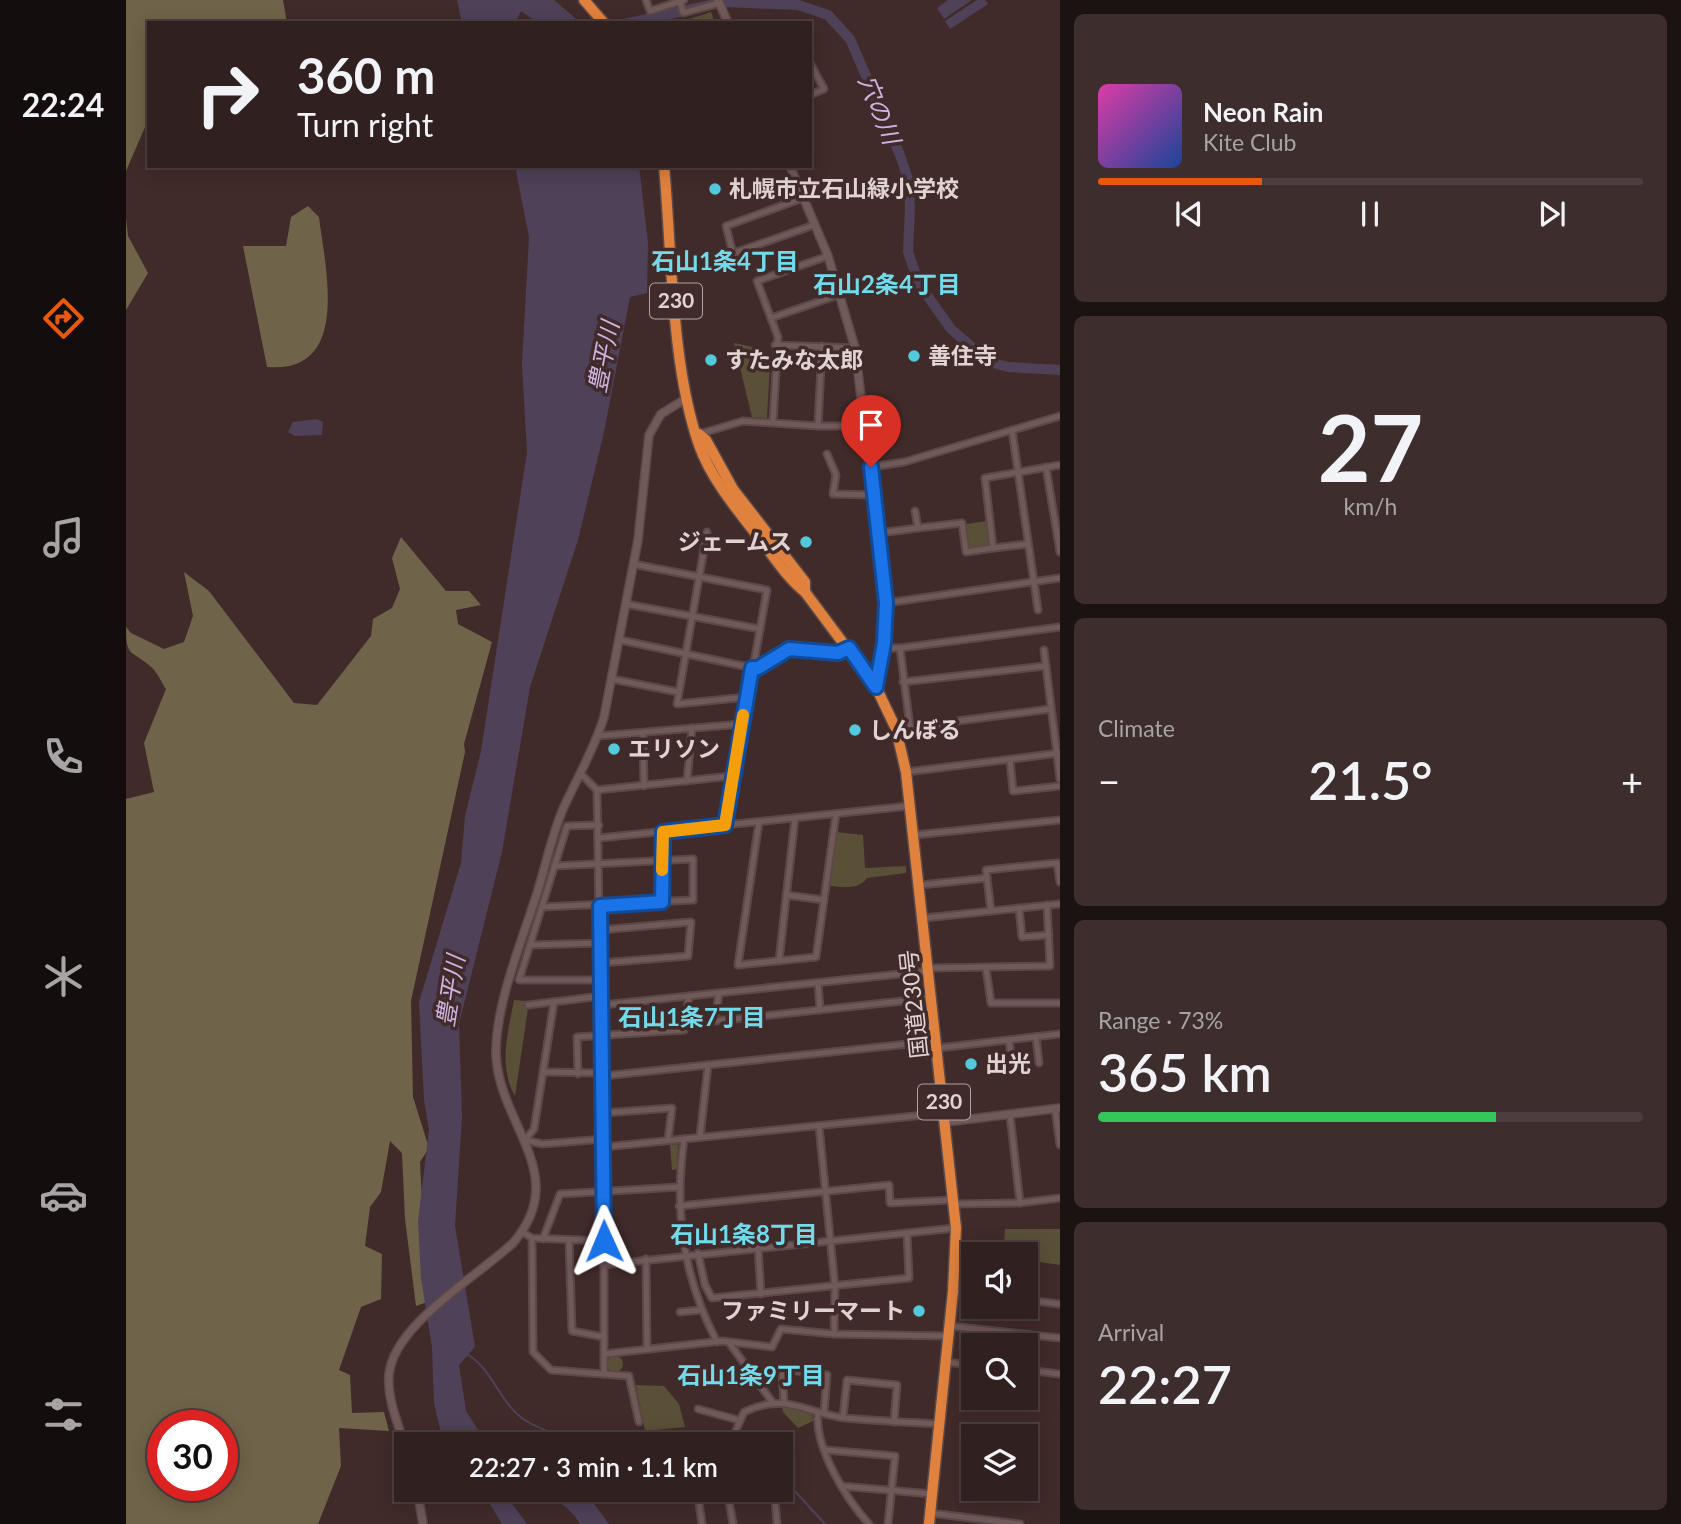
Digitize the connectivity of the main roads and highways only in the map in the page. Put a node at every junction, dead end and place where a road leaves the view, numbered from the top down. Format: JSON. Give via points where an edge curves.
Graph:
{"nodes":[{"id":1,"x":584,"y":0,"type":"edge"},
{"id":2,"x":601,"y":20,"type":"edge"},
{"id":3,"x":664,"y":168,"type":"edge"},
{"id":4,"x":930,"y":1519,"type":"edge"}],
"edges":[{"from":1,"to":2,"type":"highway"},
{"from":3,"to":4,"type":"highway","name":"国道230号","number":"230","via":[[682,384],[699,433],[698,443],[727,495],[876,687],[896,729],[906,772],[956,1228]]}]}
